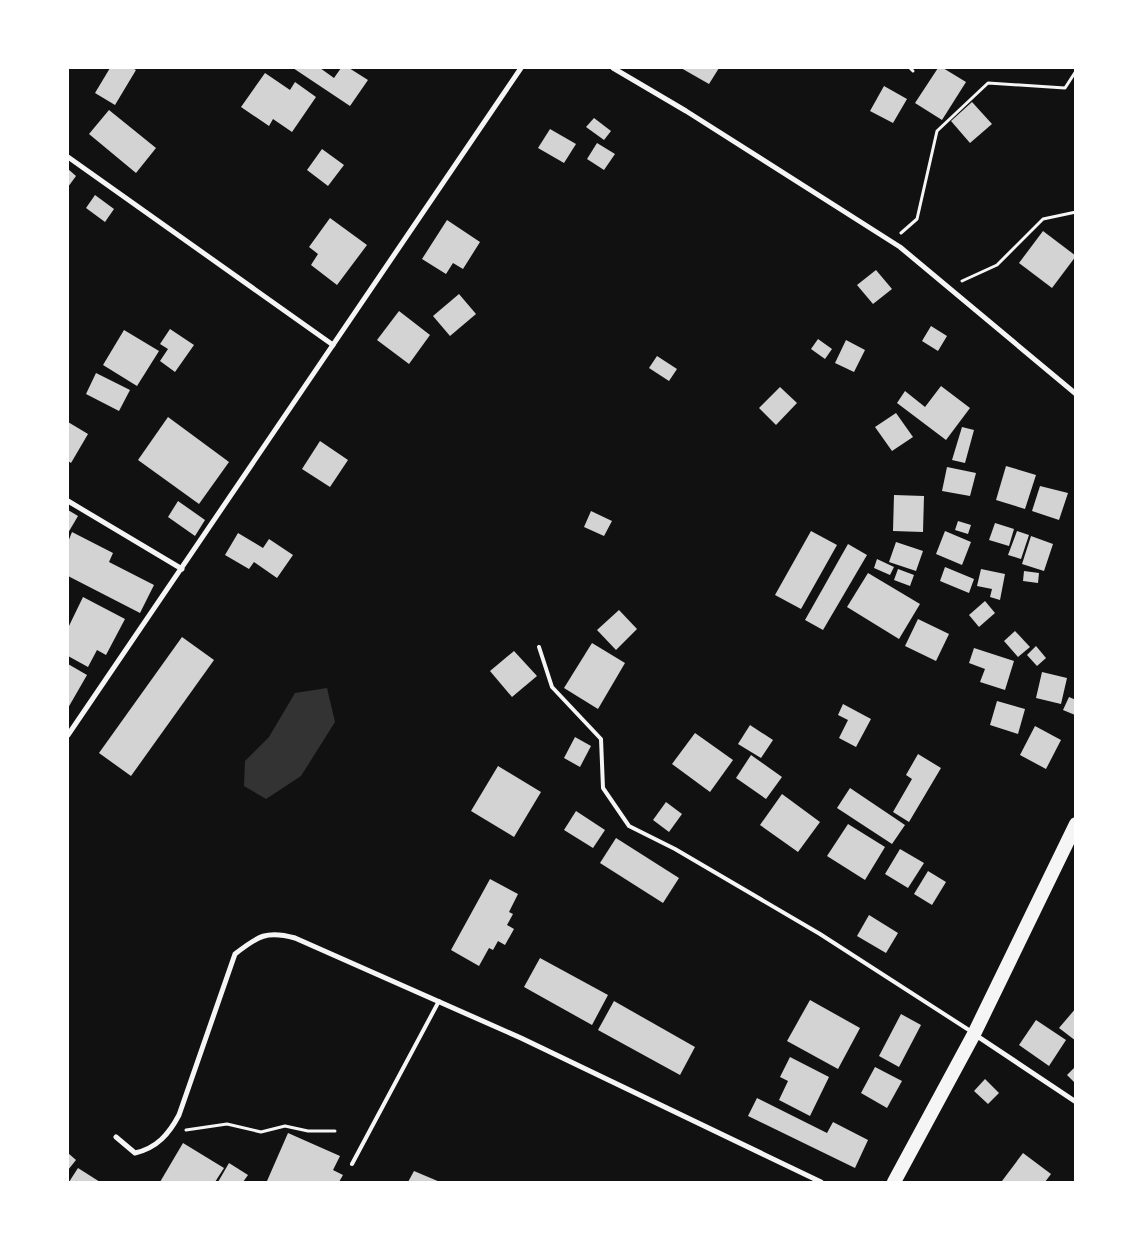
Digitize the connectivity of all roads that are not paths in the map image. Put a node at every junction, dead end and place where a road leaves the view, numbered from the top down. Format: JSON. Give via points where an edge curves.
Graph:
{"nodes":[{"id":1,"x":521,"y":68,"type":"edge"},
{"id":2,"x":613,"y":68,"type":"edge"},
{"id":3,"x":68,"y":156,"type":"edge"},
{"id":4,"x":334,"y":345,"type":"junction"},
{"id":5,"x":1076,"y":394,"type":"edge"},
{"id":6,"x":68,"y":501,"type":"edge"},
{"id":7,"x":182,"y":569,"type":"junction"},
{"id":8,"x":539,"y":647,"type":"dead end"},
{"id":9,"x":68,"y":735,"type":"edge"},
{"id":10,"x":1076,"y":824,"type":"edge"},
{"id":11,"x":439,"y":1001,"type":"junction"},
{"id":12,"x":974,"y":1034,"type":"junction"},
{"id":13,"x":1076,"y":1102,"type":"edge"},
{"id":14,"x":116,"y":1137,"type":"dead end"},
{"id":15,"x":352,"y":1164,"type":"dead end"},
{"id":16,"x":821,"y":1182,"type":"edge"},
{"id":17,"x":894,"y":1182,"type":"edge"}],
"edges":[{"from":1,"to":4,"type":"street"},
{"from":2,"to":5,"type":"street","via":[[892,242]]},
{"from":3,"to":4,"type":"street"},
{"from":4,"to":7,"type":"street"},
{"from":6,"to":7,"type":"street"},
{"from":7,"to":9,"type":"street"},
{"from":8,"to":12,"type":"lane","via":[[552,687],[601,739],[603,788],[629,826],[675,849],[820,934]]},
{"from":10,"to":12,"type":"highway"},
{"from":11,"to":14,"type":"street","via":[[295,938],[276,933],[253,940],[235,954],[180,1115],[170,1132],[148,1150],[135,1153]]},
{"from":11,"to":15,"type":"lane"},
{"from":11,"to":16,"type":"street"},
{"from":12,"to":13,"type":"street"},
{"from":12,"to":17,"type":"highway"}]}
